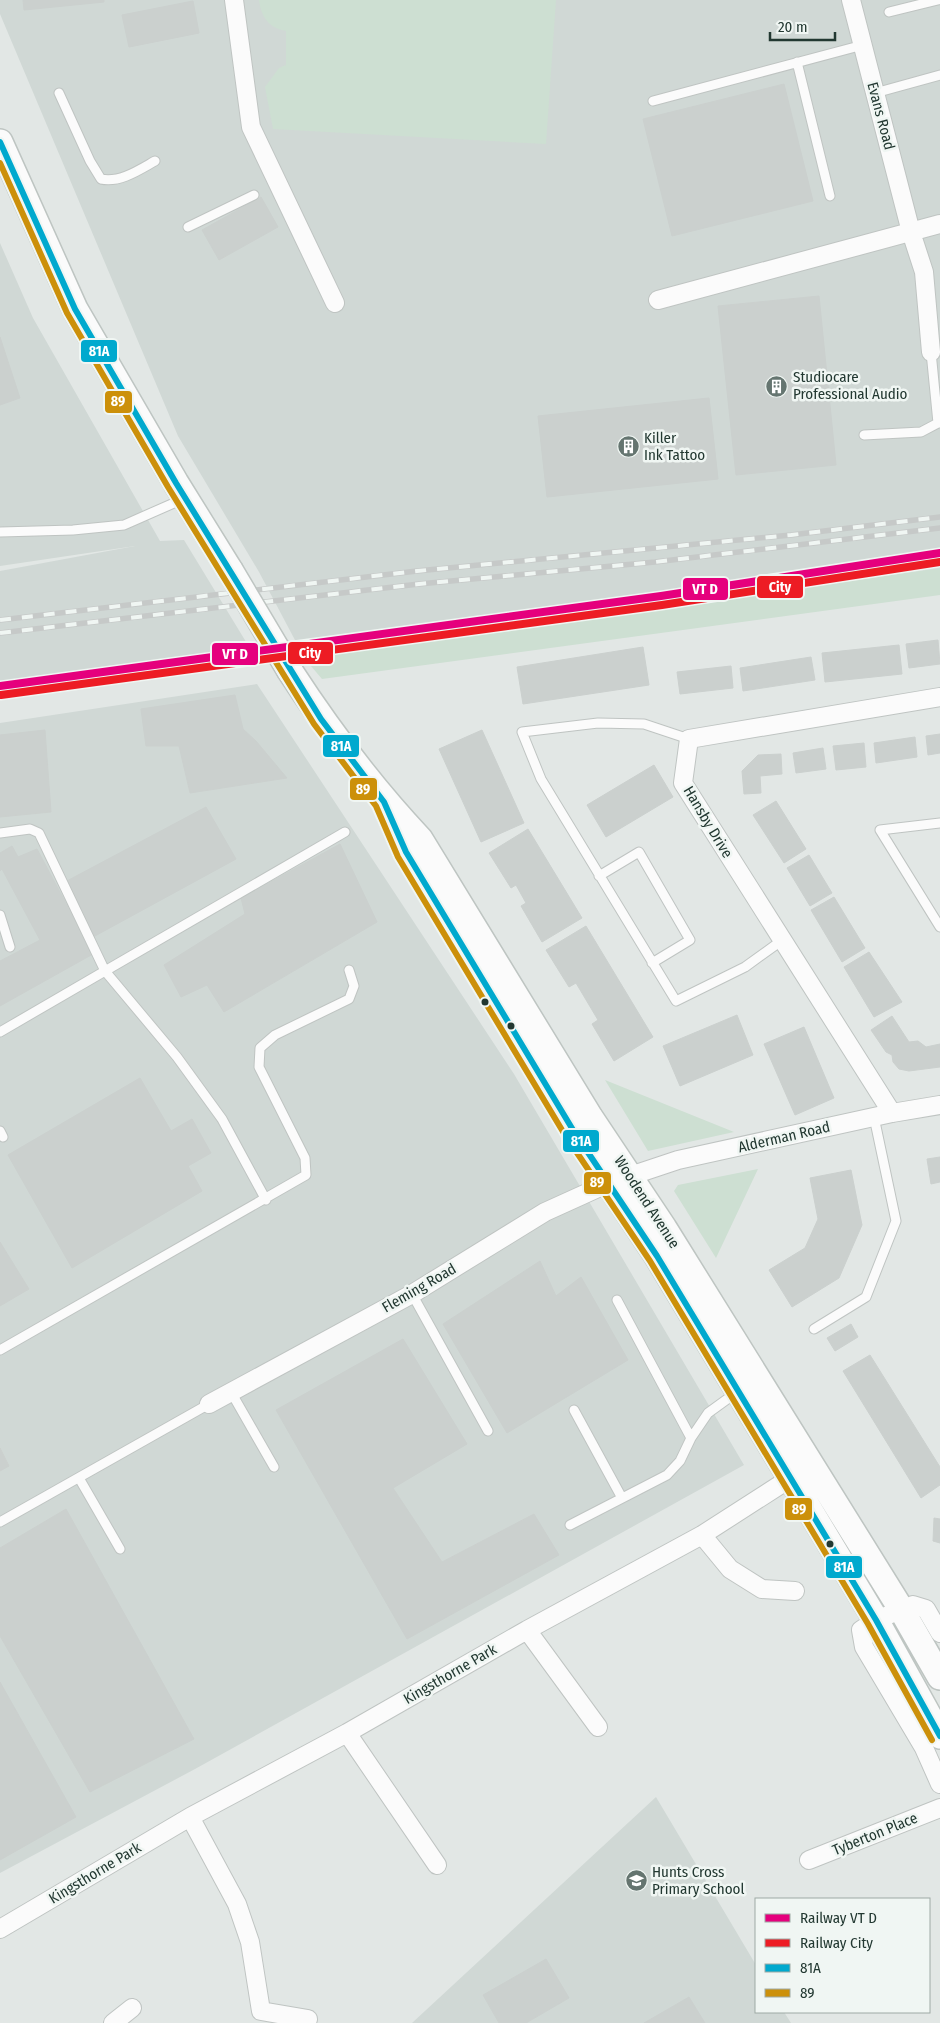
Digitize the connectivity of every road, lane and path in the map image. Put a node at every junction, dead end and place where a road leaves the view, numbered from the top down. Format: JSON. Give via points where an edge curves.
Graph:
{"nodes":[{"id":1,"x":234,"y":0,"type":"edge"},
{"id":2,"x":851,"y":0,"type":"edge"},
{"id":3,"x":938,"y":0,"type":"edge"},
{"id":4,"x":889,"y":12,"type":"dead end"},
{"id":5,"x":862,"y":45,"type":"junction"},
{"id":6,"x":797,"y":62,"type":"junction"},
{"id":7,"x":940,"y":76,"type":"edge"},
{"id":8,"x":59,"y":93,"type":"dead end"},
{"id":9,"x":875,"y":93,"type":"junction"},
{"id":10,"x":653,"y":101,"type":"dead end"},
{"id":11,"x":0,"y":142,"type":"edge"},
{"id":12,"x":155,"y":161,"type":"dead end"},
{"id":13,"x":254,"y":195,"type":"dead end"},
{"id":14,"x":830,"y":196,"type":"dead end"},
{"id":15,"x":940,"y":224,"type":"edge"},
{"id":16,"x":188,"y":227,"type":"dead end"},
{"id":17,"x":911,"y":232,"type":"junction"},
{"id":18,"x":658,"y":300,"type":"dead end"},
{"id":19,"x":335,"y":302,"type":"dead end"},
{"id":20,"x":931,"y":352,"type":"joint"},
{"id":21,"x":939,"y":423,"type":"edge"},
{"id":22,"x":864,"y":434,"type":"dead end"},
{"id":23,"x":186,"y":498,"type":"junction"},
{"id":24,"x":0,"y":532,"type":"edge"},
{"id":25,"x":940,"y":697,"type":"edge"},
{"id":26,"x":689,"y":739,"type":"junction"},
{"id":27,"x":940,"y":823,"type":"edge"},
{"id":28,"x":345,"y":832,"type":"dead end"},
{"id":29,"x":0,"y":833,"type":"edge"},
{"id":30,"x":599,"y":876,"type":"junction"},
{"id":31,"x":0,"y":915,"type":"edge"},
{"id":32,"x":940,"y":927,"type":"edge"},
{"id":33,"x":781,"y":941,"type":"junction"},
{"id":34,"x":10,"y":947,"type":"dead end"},
{"id":35,"x":652,"y":963,"type":"junction"},
{"id":36,"x":349,"y":970,"type":"dead end"},
{"id":37,"x":105,"y":971,"type":"junction"},
{"id":38,"x":0,"y":1032,"type":"edge"},
{"id":39,"x":940,"y":1105,"type":"edge"},
{"id":40,"x":892,"y":1112,"type":"junction"},
{"id":41,"x":874,"y":1117,"type":"junction"},
{"id":42,"x":619,"y":1179,"type":"junction"},
{"id":43,"x":266,"y":1200,"type":"junction"},
{"id":44,"x":412,"y":1294,"type":"junction"},
{"id":45,"x":617,"y":1300,"type":"dead end"},
{"id":46,"x":814,"y":1329,"type":"dead end"},
{"id":47,"x":0,"y":1350,"type":"edge"},
{"id":48,"x":231,"y":1392,"type":"junction"},
{"id":49,"x":737,"y":1392,"type":"junction"},
{"id":50,"x":209,"y":1404,"type":"joint"},
{"id":51,"x":574,"y":1410,"type":"dead end"},
{"id":52,"x":488,"y":1431,"type":"dead end"},
{"id":53,"x":691,"y":1438,"type":"junction"},
{"id":54,"x":811,"y":1466,"type":"junction"},
{"id":55,"x":274,"y":1467,"type":"dead end"},
{"id":56,"x":79,"y":1478,"type":"junction"},
{"id":57,"x":789,"y":1478,"type":"junction"},
{"id":58,"x":622,"y":1498,"type":"junction"},
{"id":59,"x":0,"y":1522,"type":"edge"},
{"id":60,"x":570,"y":1524,"type":"dead end"},
{"id":61,"x":702,"y":1535,"type":"junction"},
{"id":62,"x":120,"y":1549,"type":"dead end"},
{"id":63,"x":794,"y":1591,"type":"dead end"},
{"id":64,"x":901,"y":1609,"type":"junction"},
{"id":65,"x":876,"y":1620,"type":"junction"},
{"id":66,"x":527,"y":1630,"type":"junction"},
{"id":67,"x":940,"y":1633,"type":"edge"},
{"id":68,"x":940,"y":1677,"type":"edge"},
{"id":69,"x":598,"y":1727,"type":"dead end"},
{"id":70,"x":347,"y":1733,"type":"junction"},
{"id":71,"x":940,"y":1736,"type":"edge"},
{"id":72,"x":940,"y":1784,"type":"edge"},
{"id":73,"x":940,"y":1808,"type":"edge"},
{"id":74,"x":190,"y":1817,"type":"junction"},
{"id":75,"x":809,"y":1860,"type":"dead end"},
{"id":76,"x":437,"y":1865,"type":"dead end"},
{"id":77,"x":0,"y":1930,"type":"edge"},
{"id":78,"x":132,"y":2008,"type":"dead end"},
{"id":79,"x":308,"y":2020,"type":"dead end"},
{"id":80,"x":113,"y":2023,"type":"edge"}],
"edges":[{"from":1,"to":19,"type":"street","via":[[251,127]]},
{"from":2,"to":5,"type":"street","name":"Evans Road"},
{"from":3,"to":4,"type":"lane"},
{"from":5,"to":6,"type":"lane"},
{"from":5,"to":9,"type":"street","name":"Evans Road"},
{"from":6,"to":10,"type":"lane"},
{"from":6,"to":14,"type":"lane"},
{"from":7,"to":9,"type":"lane"},
{"from":8,"to":12,"type":"lane","via":[[101,179],[118,179]]},
{"from":9,"to":17,"type":"street","name":"Evans Road"},
{"from":11,"to":23,"type":"street","name":"Woodend Avenue","via":[[75,309]]},
{"from":13,"to":16,"type":"lane"},
{"from":15,"to":17,"type":"street"},
{"from":17,"to":18,"type":"street"},
{"from":17,"to":20,"type":"street","name":"Evans Road","via":[[924,272]]},
{"from":20,"to":21,"type":"lane"},
{"from":21,"to":22,"type":"lane","via":[[921,432]]},
{"from":23,"to":24,"type":"lane","via":[[124,525]]},
{"from":23,"to":42,"type":"street","name":"Woodend Avenue","bridge":true,"via":[[321,719],[384,802],[406,852],[573,1130]]},
{"from":25,"to":26,"type":"street"},
{"from":26,"to":30,"type":"lane","via":[[644,724],[598,723],[522,732],[541,779]]},
{"from":26,"to":33,"type":"street","name":"Hansby Drive","via":[[683,783]]},
{"from":27,"to":32,"type":"lane","via":[[880,830]]},
{"from":28,"to":37,"type":"lane"},
{"from":29,"to":37,"type":"lane","via":[[30,829],[39,833]]},
{"from":30,"to":35,"type":"lane"},
{"from":30,"to":35,"type":"lane","via":[[639,852],[690,940]]},
{"from":31,"to":34,"type":"lane"},
{"from":33,"to":35,"type":"lane","via":[[745,967],[676,1001]]},
{"from":33,"to":40,"type":"street","name":"Hansby Drive"},
{"from":36,"to":43,"type":"lane","via":[[354,986],[349,999],[276,1035],[260,1048],[259,1067],[305,1158],[306,1175]]},
{"from":37,"to":38,"type":"lane"},
{"from":37,"to":43,"type":"lane","via":[[222,1119]]},
{"from":39,"to":40,"type":"street","name":"Alderman Road"},
{"from":40,"to":41,"type":"street","name":"Alderman Road"},
{"from":41,"to":42,"type":"street","name":"Alderman Road","via":[[672,1162]]},
{"from":41,"to":46,"type":"lane","via":[[896,1221],[866,1297]]},
{"from":42,"to":44,"type":"street","name":"Fleming Road","via":[[545,1212]]},
{"from":42,"to":49,"type":"street","name":"Woodend Avenue","via":[[657,1256]]},
{"from":42,"to":54,"type":"street","name":"Woodend Avenue"},
{"from":43,"to":47,"type":"lane"},
{"from":44,"to":48,"type":"street","name":"Fleming Road"},
{"from":44,"to":52,"type":"lane"},
{"from":45,"to":53,"type":"lane"},
{"from":48,"to":50,"type":"street","name":"Fleming Road"},
{"from":48,"to":55,"type":"lane"},
{"from":49,"to":53,"type":"lane","via":[[708,1413]]},
{"from":49,"to":57,"type":"street","name":"Woodend Avenue"},
{"from":50,"to":56,"type":"lane"},
{"from":51,"to":58,"type":"lane"},
{"from":53,"to":58,"type":"lane","via":[[680,1461],[668,1475]]},
{"from":54,"to":57,"type":"street","name":"Kingsthorne Park"},
{"from":54,"to":64,"type":"street","name":"Woodend Avenue"},
{"from":56,"to":59,"type":"lane"},
{"from":56,"to":62,"type":"lane"},
{"from":57,"to":61,"type":"street","name":"Kingsthorne Park"},
{"from":57,"to":65,"type":"street","name":"Woodend Avenue"},
{"from":58,"to":60,"type":"lane"},
{"from":61,"to":63,"type":"street","via":[[730,1569],[762,1589]]},
{"from":61,"to":66,"type":"street","name":"Kingsthorne Park"},
{"from":64,"to":65,"type":"street"},
{"from":64,"to":67,"type":"street","via":[[913,1605],[926,1609]]},
{"from":64,"to":68,"type":"street","name":"Woodend Avenue"},
{"from":65,"to":71,"type":"street","name":"Woodend Avenue"},
{"from":65,"to":72,"type":"street","via":[[861,1630],[864,1647],[924,1748]]},
{"from":66,"to":69,"type":"street"},
{"from":66,"to":70,"type":"street","name":"Kingsthorne Park"},
{"from":70,"to":74,"type":"street","name":"Kingsthorne Park"},
{"from":70,"to":76,"type":"street"},
{"from":73,"to":75,"type":"street","name":"Tyberton Place"},
{"from":74,"to":77,"type":"street","name":"Kingsthorne Park"},
{"from":74,"to":79,"type":"street","via":[[237,1904],[250,1942],[262,2011]]},
{"from":78,"to":80,"type":"street"}]}
